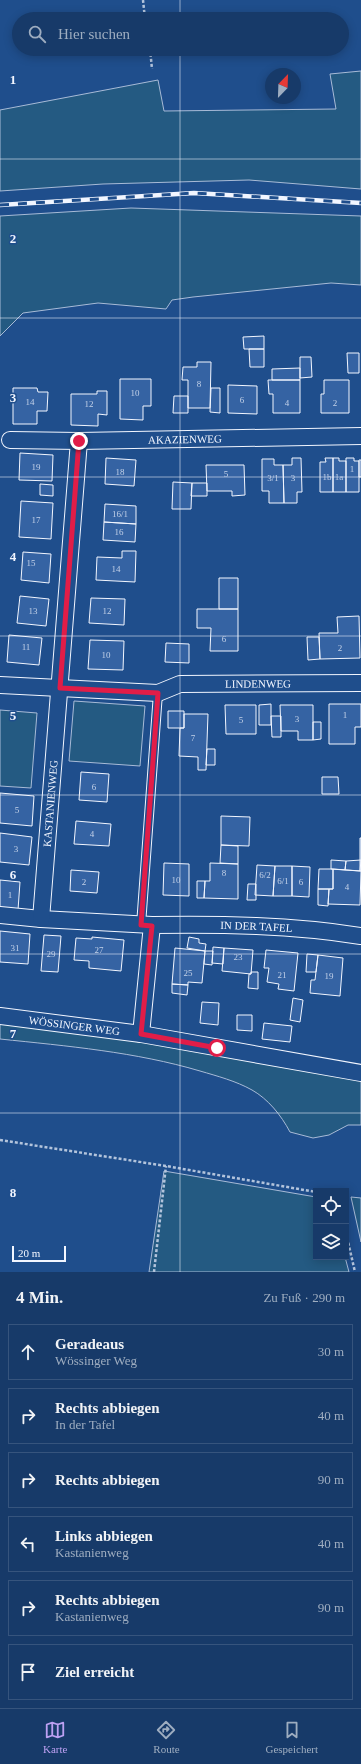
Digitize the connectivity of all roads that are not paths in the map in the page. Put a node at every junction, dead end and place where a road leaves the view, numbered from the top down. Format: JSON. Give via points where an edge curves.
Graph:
{"nodes":[{"id":1,"x":361,"y":436,"type":"edge"},
{"id":2,"x":10,"y":440,"type":"dead end"},
{"id":3,"x":79,"y":441,"type":"junction"},
{"id":4,"x":361,"y":683,"type":"edge"},
{"id":5,"x":0,"y":685,"type":"edge"},
{"id":6,"x":60,"y":688,"type":"junction"},
{"id":7,"x":158,"y":693,"type":"junction"},
{"id":8,"x":0,"y":915,"type":"edge"},
{"id":9,"x":41,"y":919,"type":"junction"},
{"id":10,"x":146,"y":925,"type":"junction"},
{"id":11,"x":361,"y":936,"type":"edge"},
{"id":12,"x":0,"y":1016,"type":"edge"},
{"id":13,"x":141,"y":1034,"type":"junction"},
{"id":14,"x":361,"y":1073,"type":"edge"}],
"edges":[{"from":1,"to":3,"type":"street","name":"AKAZIENWEG"},
{"from":2,"to":3,"type":"street","name":"AKAZIENWEG"},
{"from":3,"to":6,"type":"street","name":"KASTANIENWEG"},
{"from":4,"to":7,"type":"street","name":"LINDENWEG","via":[[180,684]]},
{"from":5,"to":6,"type":"street"},
{"from":6,"to":7,"type":"street"},
{"from":6,"to":9,"type":"street","name":"KASTANIENWEG"},
{"from":7,"to":10,"type":"lane"},
{"from":8,"to":9,"type":"street","name":"IN DER TAFEL"},
{"from":9,"to":10,"type":"street","name":"IN DER TAFEL"},
{"from":10,"to":11,"type":"street","name":"IN DER TAFEL","via":[[216,924],[337,932]]},
{"from":10,"to":13,"type":"street"},
{"from":12,"to":13,"type":"street","name":"WÖSSINGER WEG"},
{"from":13,"to":14,"type":"street","name":"WÖSSINGER WEG"}]}
